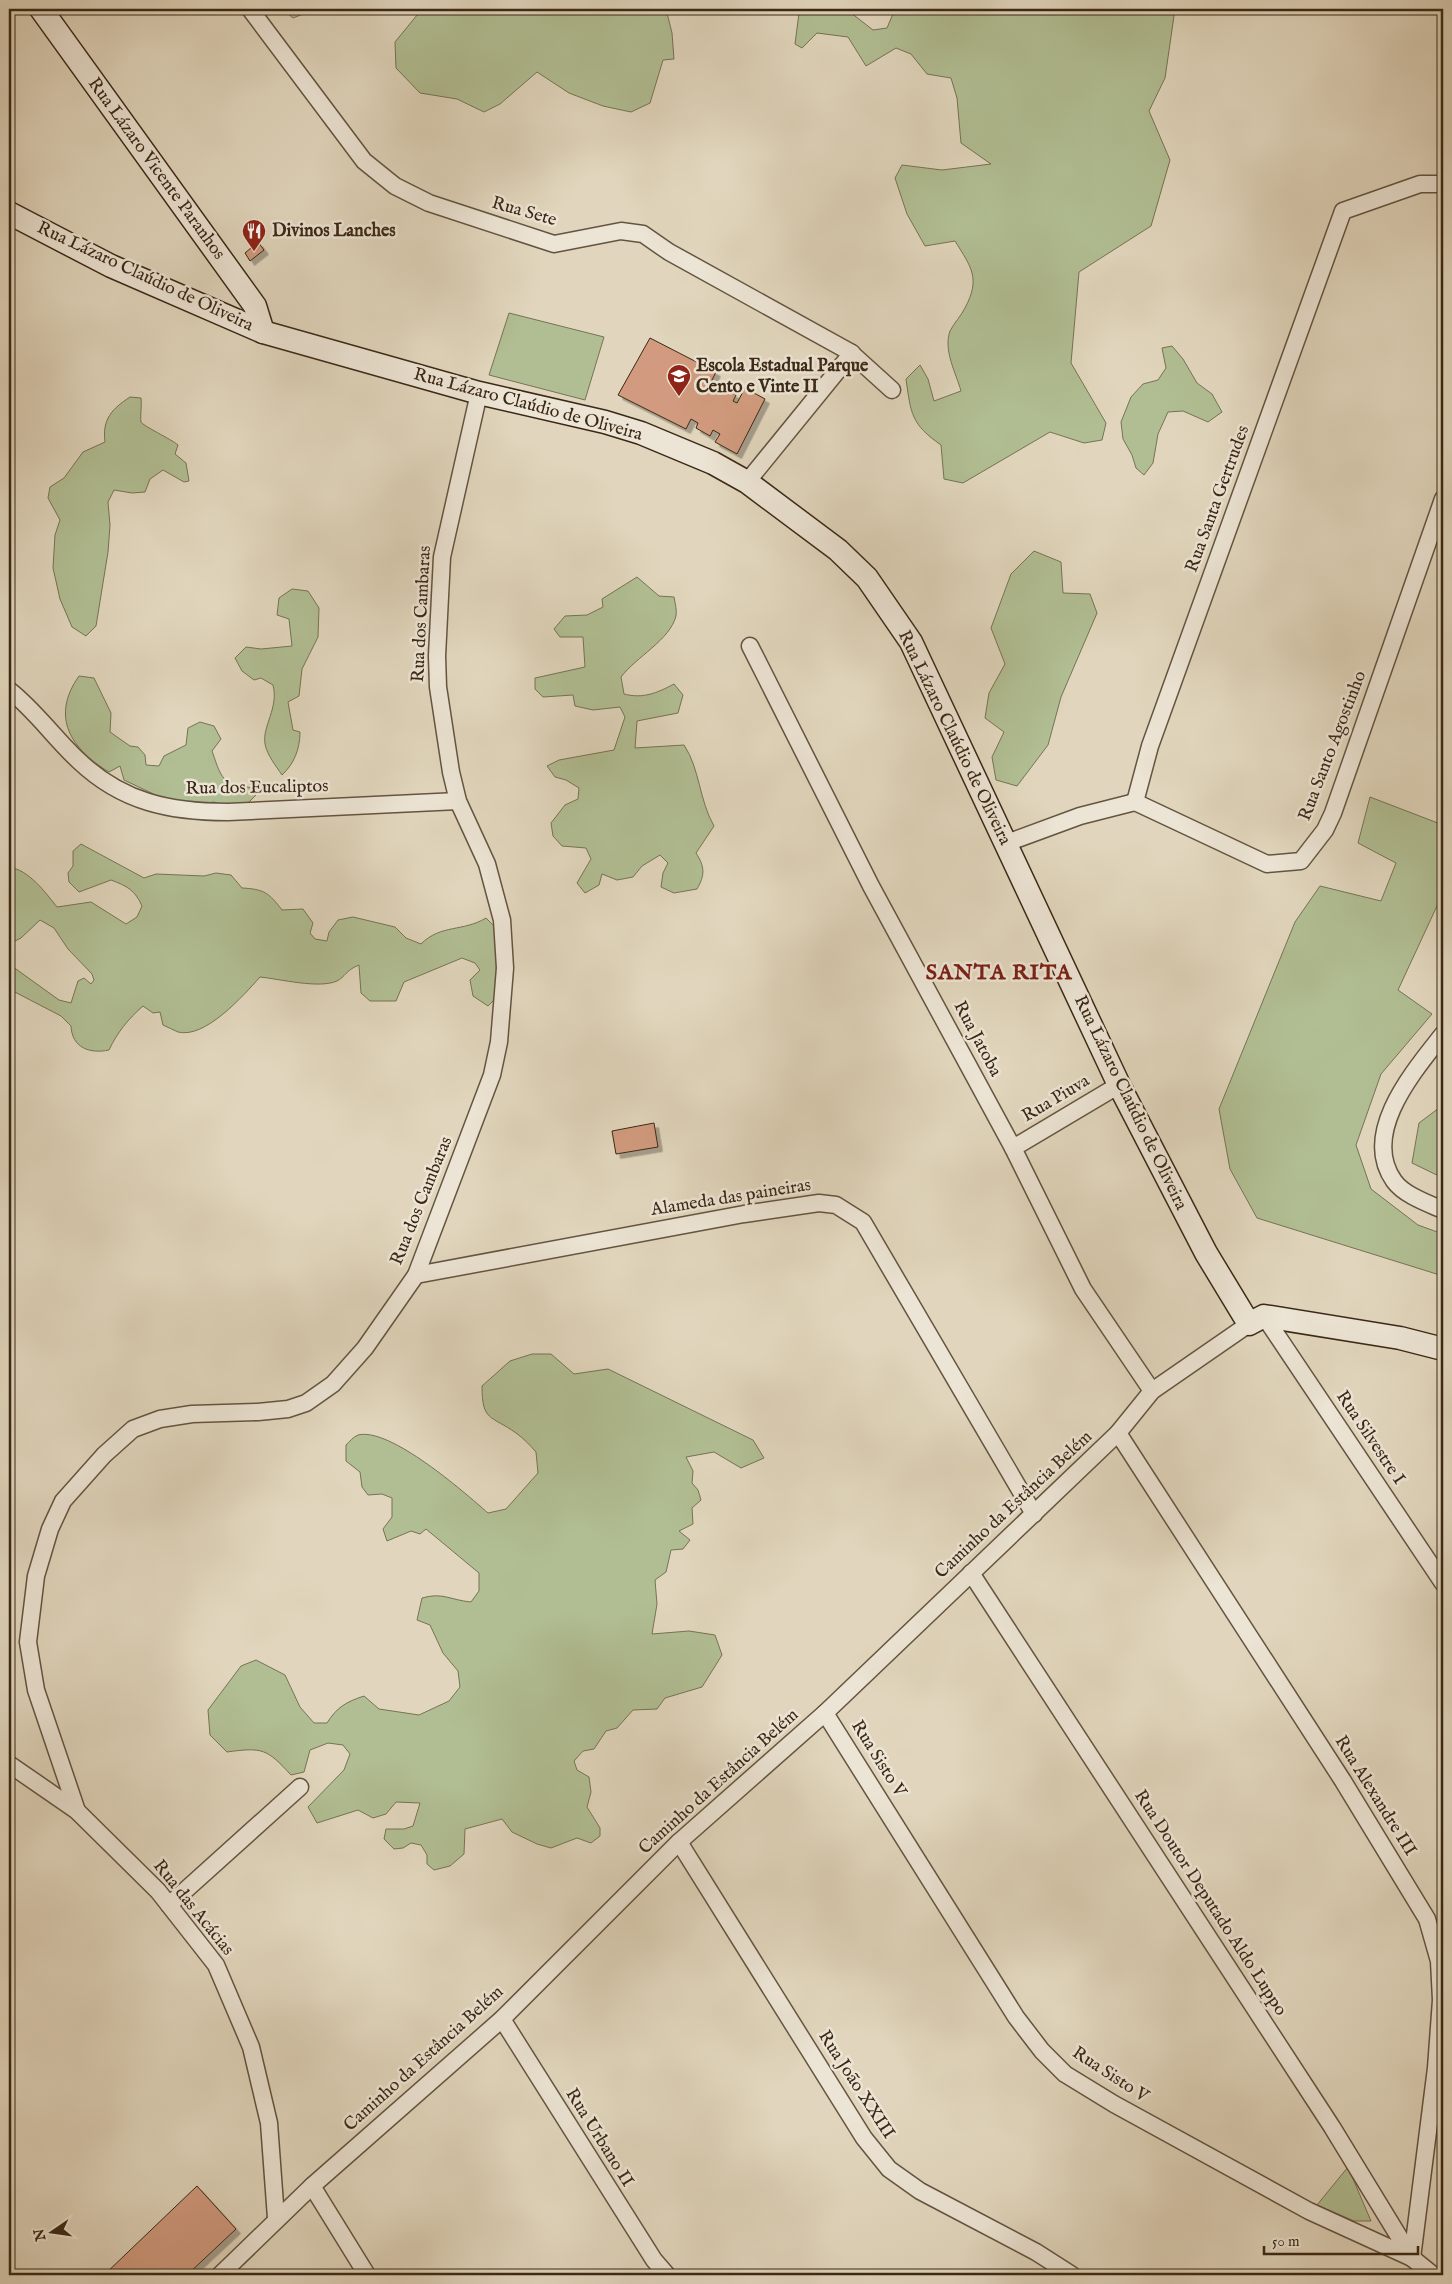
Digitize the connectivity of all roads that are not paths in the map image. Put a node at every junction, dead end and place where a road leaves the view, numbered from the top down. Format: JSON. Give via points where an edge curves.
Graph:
{"nodes":[{"id":1,"x":41,"y":9,"type":"edge"},
{"id":2,"x":250,"y":9,"type":"edge"},
{"id":3,"x":1443,"y":184,"type":"edge"},
{"id":4,"x":9,"y":212,"type":"edge"},
{"id":5,"x":263,"y":332,"type":"junction"},
{"id":6,"x":852,"y":353,"type":"junction"},
{"id":7,"x":892,"y":390,"type":"dead end"},
{"id":8,"x":478,"y":393,"type":"junction"},
{"id":9,"x":747,"y":482,"type":"junction"},
{"id":10,"x":1443,"y":499,"type":"edge"},
{"id":11,"x":750,"y":646,"type":"dead end"},
{"id":12,"x":9,"y":690,"type":"edge"},
{"id":13,"x":458,"y":801,"type":"junction"},
{"id":14,"x":1136,"y":802,"type":"junction"},
{"id":15,"x":1004,"y":844,"type":"junction"},
{"id":16,"x":1443,"y":1034,"type":"edge"},
{"id":17,"x":1443,"y":1053,"type":"edge"},
{"id":18,"x":1426,"y":1056,"type":"junction"},
{"id":19,"x":1119,"y":1085,"type":"junction"},
{"id":20,"x":1013,"y":1148,"type":"junction"},
{"id":21,"x":1443,"y":1210,"type":"edge"},
{"id":22,"x":416,"y":1275,"type":"junction"},
{"id":23,"x":1256,"y":1320,"type":"junction"},
{"id":24,"x":1443,"y":1350,"type":"edge"},
{"id":25,"x":1152,"y":1391,"type":"junction"},
{"id":26,"x":1118,"y":1433,"type":"junction"},
{"id":27,"x":1034,"y":1514,"type":"junction"},
{"id":28,"x":971,"y":1573,"type":"junction"},
{"id":29,"x":1443,"y":1583,"type":"edge"},
{"id":30,"x":825,"y":1713,"type":"junction"},
{"id":31,"x":9,"y":1764,"type":"edge"},
{"id":32,"x":300,"y":1787,"type":"dead end"},
{"id":33,"x":77,"y":1811,"type":"junction"},
{"id":34,"x":679,"y":1842,"type":"junction"},
{"id":35,"x":169,"y":1905,"type":"junction"},
{"id":36,"x":502,"y":2019,"type":"junction"},
{"id":37,"x":312,"y":2186,"type":"junction"},
{"id":38,"x":276,"y":2218,"type":"junction"},
{"id":39,"x":1412,"y":2258,"type":"junction"},
{"id":40,"x":220,"y":2275,"type":"edge"},
{"id":41,"x":367,"y":2275,"type":"edge"},
{"id":42,"x":667,"y":2275,"type":"edge"},
{"id":43,"x":1072,"y":2275,"type":"edge"},
{"id":44,"x":1433,"y":2275,"type":"edge"}],
"edges":[{"from":1,"to":5,"type":"street","name":"Rua Lázaro Vicente Paranhos","via":[[254,306]]},
{"from":2,"to":6,"type":"street","name":"Rua Sete","via":[[364,162],[395,186],[429,203],[554,244],[621,231],[642,234]]},
{"from":3,"to":14,"type":"street","name":"Rua Santa Gertrudes","via":[[1420,184],[1343,211],[1150,746]]},
{"from":4,"to":5,"type":"street","name":"Rua Lázaro Claúdio de Oliveira","via":[[120,270]]},
{"from":5,"to":8,"type":"street","name":"Rua Lázaro Claúdio de Oliveira"},
{"from":6,"to":7,"type":"street","name":"Rua Sete"},
{"from":6,"to":9,"type":"street"},
{"from":8,"to":9,"type":"street","name":"Rua Lázaro Claúdio de Oliveira","via":[[604,422],[641,434],[713,463]]},
{"from":8,"to":13,"type":"street","name":"Rua dos Cambaras","via":[[442,557],[437,656],[438,687]]},
{"from":9,"to":15,"type":"street","name":"Rua Lázaro Claúdio de Oliveira","via":[[838,550],[867,578],[911,642]]},
{"from":10,"to":14,"type":"street","name":"Rua Santo Agostinho","via":[[1333,813],[1326,830],[1301,861],[1267,864]]},
{"from":11,"to":20,"type":"street","name":"Rua Jatoba","via":[[871,886]]},
{"from":12,"to":13,"type":"street","name":"Rua dos Eucaliptos","via":[[80,762],[119,791],[163,807],[192,812],[228,812]]},
{"from":13,"to":22,"type":"street","name":"Rua dos Cambaras","via":[[486,864],[502,920],[505,968],[492,1075]]},
{"from":14,"to":15,"type":"street","via":[[1080,816]]},
{"from":15,"to":19,"type":"street","name":"Rua Lázaro Claúdio de Oliveira"},
{"from":16,"to":18,"type":"street"},
{"from":17,"to":18,"type":"street"},
{"from":18,"to":21,"type":"street","via":[[1386,1122],[1383,1142],[1387,1166],[1394,1182],[1409,1194]]},
{"from":19,"to":20,"type":"street","name":"Rua Piuva"},
{"from":19,"to":23,"type":"street","name":"Rua Lázaro Claúdio de Oliveira","via":[[1202,1245]]},
{"from":20,"to":25,"type":"street","name":"Rua Jatoba","via":[[1083,1289]]},
{"from":22,"to":27,"type":"street","name":"Alameda das paineiras","via":[[744,1214],[819,1203],[836,1205],[863,1222]]},
{"from":22,"to":33,"type":"street","name":"Rua dos Cambaras","via":[[364,1348],[333,1384],[306,1403],[258,1412],[160,1418],[133,1429],[104,1455],[63,1501],[36,1576],[28,1642],[36,1690]]},
{"from":23,"to":24,"type":"street","via":[[1400,1338]]},
{"from":23,"to":25,"type":"street","name":"Caminho da Estância Belém"},
{"from":23,"to":29,"type":"street","name":"Rua Silvestre I"},
{"from":25,"to":26,"type":"street","name":"Caminho da Estância Belém"},
{"from":26,"to":27,"type":"street","name":"Caminho da Estância Belém"},
{"from":26,"to":39,"type":"street","name":"Rua Alexandre III","via":[[1343,1781],[1427,1919],[1439,1961],[1441,2000],[1436,2068]]},
{"from":27,"to":28,"type":"street","name":"Caminho da Estância Belém"},
{"from":28,"to":30,"type":"street","name":"Caminho da Estância Belém"},
{"from":28,"to":39,"type":"street","name":"Rua Doutor Deputado Aldo Luppo","via":[[1332,2128]]},
{"from":30,"to":34,"type":"street","name":"Caminho da Estância Belém"},
{"from":30,"to":39,"type":"street","name":"Rua Sisto V","via":[[1016,2017],[1065,2074],[1310,2211]]},
{"from":31,"to":33,"type":"street","name":"Rua das Acácias"},
{"from":32,"to":35,"type":"street"},
{"from":33,"to":35,"type":"street","name":"Rua das Acácias"},
{"from":34,"to":36,"type":"street","name":"Caminho da Estância Belém"},
{"from":34,"to":43,"type":"street","name":"Rua João XXIII","via":[[864,2138],[889,2169],[920,2191],[1036,2252]]},
{"from":35,"to":38,"type":"street","name":"Rua das Acácias","via":[[216,1965],[251,2046],[269,2123]]},
{"from":36,"to":37,"type":"street","name":"Caminho da Estância Belém"},
{"from":36,"to":42,"type":"street","name":"Rua Urbano II","via":[[649,2252]]},
{"from":37,"to":38,"type":"street","name":"Caminho da Estância Belém"},
{"from":37,"to":41,"type":"street"},
{"from":38,"to":40,"type":"street","name":"Caminho da Estância Belém"},
{"from":39,"to":44,"type":"street","name":"Rua Sisto V"}]}
